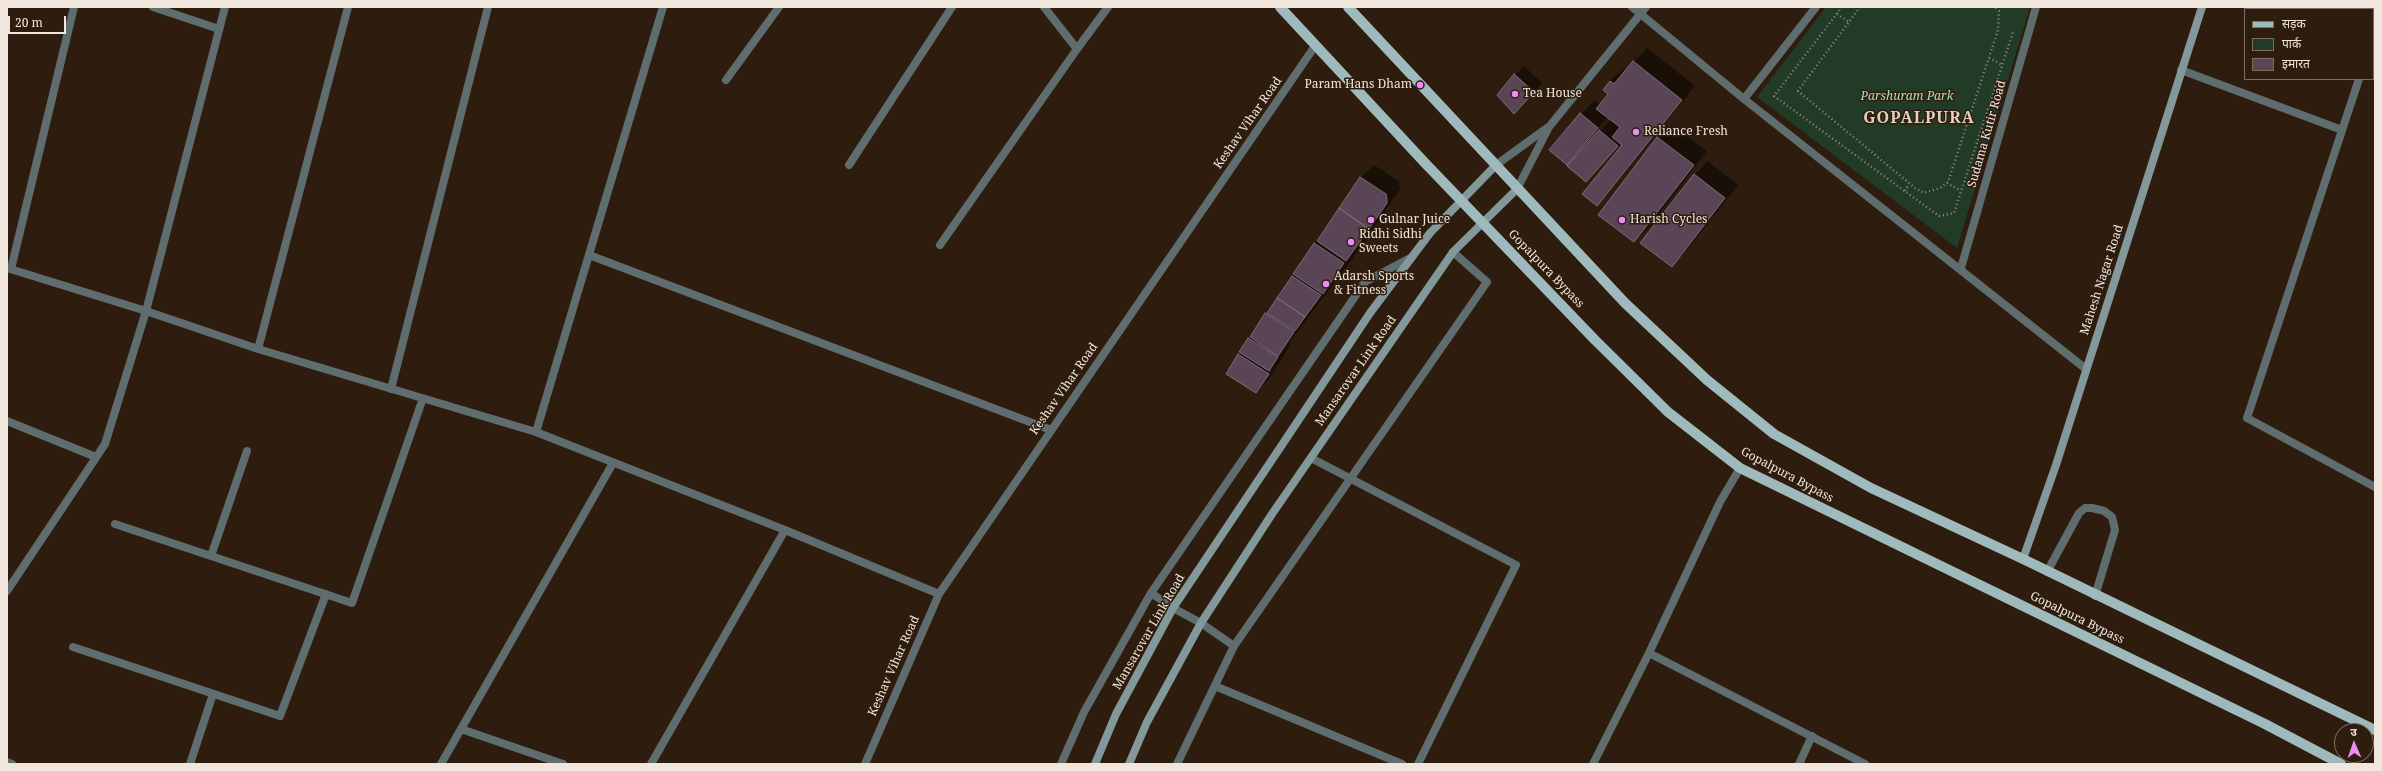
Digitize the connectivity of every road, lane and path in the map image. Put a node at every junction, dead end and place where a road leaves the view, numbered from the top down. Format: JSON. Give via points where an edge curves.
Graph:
{"nodes":[{"id":1,"x":74,"y":7,"type":"edge"},
{"id":2,"x":153,"y":7,"type":"edge"},
{"id":3,"x":225,"y":7,"type":"edge"},
{"id":4,"x":348,"y":7,"type":"edge"},
{"id":5,"x":488,"y":7,"type":"edge"},
{"id":6,"x":663,"y":7,"type":"edge"},
{"id":7,"x":779,"y":7,"type":"edge"},
{"id":8,"x":952,"y":7,"type":"edge"},
{"id":9,"x":1044,"y":7,"type":"edge"},
{"id":10,"x":1108,"y":7,"type":"edge"},
{"id":11,"x":1280,"y":7,"type":"edge"},
{"id":12,"x":1348,"y":7,"type":"edge"},
{"id":13,"x":1632,"y":7,"type":"edge"},
{"id":14,"x":1646,"y":7,"type":"edge"},
{"id":15,"x":1816,"y":7,"type":"edge"},
{"id":16,"x":1842,"y":7,"type":"edge"},
{"id":17,"x":1860,"y":7,"type":"edge"},
{"id":18,"x":1995,"y":7,"type":"edge"},
{"id":19,"x":2036,"y":7,"type":"edge"},
{"id":20,"x":2202,"y":7,"type":"edge"},
{"id":21,"x":1640,"y":14,"type":"junction"},
{"id":22,"x":1837,"y":14,"type":"junction"},
{"id":23,"x":1849,"y":22,"type":"junction"},
{"id":24,"x":219,"y":29,"type":"junction"},
{"id":25,"x":2014,"y":29,"type":"dead end"},
{"id":26,"x":1316,"y":46,"type":"junction"},
{"id":27,"x":1077,"y":49,"type":"junction"},
{"id":28,"x":1989,"y":58,"type":"junction"},
{"id":29,"x":2002,"y":65,"type":"junction"},
{"id":30,"x":2181,"y":70,"type":"junction"},
{"id":31,"x":726,"y":80,"type":"dead end"},
{"id":32,"x":2359,"y":80,"type":"edge"},
{"id":33,"x":1744,"y":99,"type":"junction"},
{"id":34,"x":1549,"y":127,"type":"junction"},
{"id":35,"x":2342,"y":130,"type":"junction"},
{"id":36,"x":849,"y":165,"type":"dead end"},
{"id":37,"x":1496,"y":165,"type":"junction"},
{"id":38,"x":1946,"y":183,"type":"junction"},
{"id":39,"x":1910,"y":184,"type":"junction"},
{"id":40,"x":1517,"y":189,"type":"junction"},
{"id":41,"x":1905,"y":191,"type":"junction"},
{"id":42,"x":1961,"y":191,"type":"junction"},
{"id":43,"x":1462,"y":200,"type":"junction"},
{"id":44,"x":1483,"y":222,"type":"junction"},
{"id":45,"x":940,"y":245,"type":"dead end"},
{"id":46,"x":1453,"y":252,"type":"junction"},
{"id":47,"x":589,"y":255,"type":"junction"},
{"id":48,"x":1412,"y":257,"type":"junction"},
{"id":49,"x":1961,"y":268,"type":"junction"},
{"id":50,"x":9,"y":269,"type":"edge"},
{"id":51,"x":146,"y":311,"type":"junction"},
{"id":52,"x":258,"y":349,"type":"junction"},
{"id":53,"x":2086,"y":368,"type":"junction"},
{"id":54,"x":391,"y":389,"type":"junction"},
{"id":55,"x":423,"y":398,"type":"junction"},
{"id":56,"x":7,"y":421,"type":"edge"},
{"id":57,"x":1051,"y":430,"type":"junction"},
{"id":58,"x":536,"y":432,"type":"junction"},
{"id":59,"x":247,"y":451,"type":"dead end"},
{"id":60,"x":96,"y":457,"type":"junction"},
{"id":61,"x":1311,"y":458,"type":"junction"},
{"id":62,"x":613,"y":462,"type":"junction"},
{"id":63,"x":1740,"y":468,"type":"junction"},
{"id":64,"x":1350,"y":481,"type":"junction"},
{"id":65,"x":2375,"y":487,"type":"edge"},
{"id":66,"x":115,"y":524,"type":"dead end"},
{"id":67,"x":785,"y":530,"type":"junction"},
{"id":68,"x":211,"y":556,"type":"junction"},
{"id":69,"x":2023,"y":559,"type":"junction"},
{"id":70,"x":2047,"y":572,"type":"junction"},
{"id":71,"x":7,"y":591,"type":"edge"},
{"id":72,"x":1151,"y":593,"type":"junction"},
{"id":73,"x":326,"y":594,"type":"junction"},
{"id":74,"x":939,"y":594,"type":"junction"},
{"id":75,"x":2095,"y":596,"type":"junction"},
{"id":76,"x":1173,"y":608,"type":"junction"},
{"id":77,"x":1202,"y":623,"type":"junction"},
{"id":78,"x":1234,"y":646,"type":"junction"},
{"id":79,"x":73,"y":647,"type":"dead end"},
{"id":80,"x":1649,"y":653,"type":"junction"},
{"id":81,"x":1215,"y":686,"type":"junction"},
{"id":82,"x":213,"y":694,"type":"junction"},
{"id":83,"x":461,"y":729,"type":"junction"},
{"id":84,"x":2375,"y":730,"type":"edge"},
{"id":85,"x":1812,"y":736,"type":"junction"},
{"id":86,"x":7,"y":762,"type":"edge"},
{"id":87,"x":12,"y":764,"type":"edge"},
{"id":88,"x":190,"y":764,"type":"edge"},
{"id":89,"x":441,"y":764,"type":"edge"},
{"id":90,"x":563,"y":764,"type":"edge"},
{"id":91,"x":651,"y":764,"type":"edge"},
{"id":92,"x":865,"y":764,"type":"edge"},
{"id":93,"x":1061,"y":764,"type":"edge"},
{"id":94,"x":1095,"y":764,"type":"edge"},
{"id":95,"x":1129,"y":764,"type":"edge"},
{"id":96,"x":1177,"y":764,"type":"edge"},
{"id":97,"x":1402,"y":764,"type":"edge"},
{"id":98,"x":1418,"y":764,"type":"edge"},
{"id":99,"x":1593,"y":764,"type":"edge"},
{"id":100,"x":1799,"y":764,"type":"edge"},
{"id":101,"x":1865,"y":764,"type":"edge"},
{"id":102,"x":2341,"y":764,"type":"edge"}],
"edges":[{"from":1,"to":50,"type":"street"},
{"from":2,"to":24,"type":"street"},
{"from":3,"to":24,"type":"street"},
{"from":4,"to":52,"type":"street"},
{"from":5,"to":54,"type":"street"},
{"from":6,"to":47,"type":"street"},
{"from":7,"to":31,"type":"street"},
{"from":8,"to":36,"type":"street"},
{"from":9,"to":27,"type":"street"},
{"from":10,"to":27,"type":"street"},
{"from":11,"to":26,"type":"main road","name":"Gopalpura Bypass"},
{"from":12,"to":37,"type":"main road"},
{"from":13,"to":21,"type":"street"},
{"from":14,"to":21,"type":"street"},
{"from":15,"to":33,"type":"street"},
{"from":16,"to":22,"type":"path"},
{"from":17,"to":23,"type":"path"},
{"from":18,"to":28,"type":"path","via":[[1999,11],[1998,30]]},
{"from":19,"to":49,"type":"street","name":"Sudama Kutir Road"},
{"from":20,"to":30,"type":"street","name":"Mahesh Nagar Road"},
{"from":21,"to":33,"type":"street"},
{"from":21,"to":34,"type":"street"},
{"from":22,"to":23,"type":"path"},
{"from":22,"to":41,"type":"path","via":[[1774,96]]},
{"from":23,"to":39,"type":"path","via":[[1798,91]]},
{"from":24,"to":51,"type":"street"},
{"from":25,"to":29,"type":"path"},
{"from":26,"to":43,"type":"main road","name":"Gopalpura Bypass"},
{"from":26,"to":57,"type":"street","name":"Keshav Vihar Road"},
{"from":27,"to":45,"type":"street"},
{"from":28,"to":29,"type":"path"},
{"from":28,"to":38,"type":"path"},
{"from":29,"to":42,"type":"path"},
{"from":30,"to":35,"type":"street"},
{"from":30,"to":53,"type":"street","name":"Mahesh Nagar Road"},
{"from":32,"to":35,"type":"street"},
{"from":33,"to":49,"type":"street"},
{"from":34,"to":37,"type":"street","name":"Mansarovar Link Road"},
{"from":34,"to":40,"type":"street","name":"Mansarovar Link Road"},
{"from":35,"to":65,"type":"street","via":[[2247,418]]},
{"from":37,"to":40,"type":"main road"},
{"from":37,"to":43,"type":"street","name":"Mansarovar Link Road"},
{"from":38,"to":39,"type":"path","via":[[1924,193]]},
{"from":38,"to":42,"type":"path"},
{"from":39,"to":41,"type":"path"},
{"from":40,"to":44,"type":"street","name":"Mansarovar Link Road"},
{"from":40,"to":69,"type":"main road","via":[[1630,308],[1707,380],[1774,434],[1871,488]]},
{"from":41,"to":42,"type":"path","via":[[1939,216],[1954,213]]},
{"from":43,"to":44,"type":"main road","name":"Gopalpura Bypass"},
{"from":43,"to":48,"type":"street","name":"Mansarovar Link Road","via":[[1430,233]]},
{"from":44,"to":46,"type":"street","name":"Mansarovar Link Road"},
{"from":44,"to":63,"type":"main road","name":"Gopalpura Bypass","via":[[1595,340],[1668,412]]},
{"from":46,"to":61,"type":"street","name":"Mansarovar Link Road"},
{"from":46,"to":64,"type":"street","via":[[1487,282]]},
{"from":47,"to":57,"type":"street"},
{"from":47,"to":58,"type":"street"},
{"from":48,"to":72,"type":"street","via":[[1365,282]]},
{"from":48,"to":76,"type":"street","name":"Mansarovar Link Road","via":[[1370,313]]},
{"from":49,"to":53,"type":"street"},
{"from":50,"to":51,"type":"street"},
{"from":51,"to":52,"type":"street"},
{"from":51,"to":60,"type":"street","via":[[105,444]]},
{"from":52,"to":54,"type":"street"},
{"from":53,"to":69,"type":"street","name":"Mahesh Nagar Road"},
{"from":54,"to":55,"type":"street"},
{"from":55,"to":58,"type":"street"},
{"from":55,"to":73,"type":"street","via":[[352,603]]},
{"from":56,"to":60,"type":"street"},
{"from":57,"to":74,"type":"street","name":"Keshav Vihar Road"},
{"from":58,"to":62,"type":"street"},
{"from":59,"to":68,"type":"street"},
{"from":60,"to":71,"type":"street"},
{"from":61,"to":64,"type":"street"},
{"from":61,"to":77,"type":"street","name":"Mansarovar Link Road"},
{"from":62,"to":67,"type":"street"},
{"from":62,"to":83,"type":"street"},
{"from":63,"to":80,"type":"street","via":[[1720,502]]},
{"from":63,"to":102,"type":"main road","name":"Gopalpura Bypass","via":[[2251,717]]},
{"from":64,"to":78,"type":"street"},
{"from":64,"to":98,"type":"street","via":[[1516,564]]},
{"from":66,"to":68,"type":"street"},
{"from":67,"to":74,"type":"street"},
{"from":67,"to":91,"type":"street"},
{"from":68,"to":73,"type":"street"},
{"from":69,"to":70,"type":"main road"},
{"from":70,"to":75,"type":"main road"},
{"from":70,"to":75,"type":"street","via":[[2080,512],[2085,508],[2104,511],[2112,517],[2115,530]]},
{"from":72,"to":76,"type":"street"},
{"from":72,"to":93,"type":"street","via":[[1084,712]]},
{"from":73,"to":82,"type":"street","via":[[280,716]]},
{"from":74,"to":92,"type":"street","name":"Keshav Vihar Road"},
{"from":75,"to":84,"type":"main road"},
{"from":76,"to":77,"type":"street"},
{"from":76,"to":94,"type":"street","name":"Mansarovar Link Road","via":[[1116,714]]},
{"from":77,"to":78,"type":"street"},
{"from":77,"to":95,"type":"street","name":"Mansarovar Link Road","via":[[1147,722]]},
{"from":78,"to":81,"type":"street"},
{"from":79,"to":82,"type":"street"},
{"from":80,"to":85,"type":"street"},
{"from":80,"to":99,"type":"street"},
{"from":81,"to":96,"type":"street"},
{"from":81,"to":97,"type":"street"},
{"from":82,"to":88,"type":"street"},
{"from":83,"to":89,"type":"street"},
{"from":83,"to":90,"type":"street"},
{"from":85,"to":100,"type":"street"},
{"from":85,"to":101,"type":"street"},
{"from":86,"to":87,"type":"street"}]}
